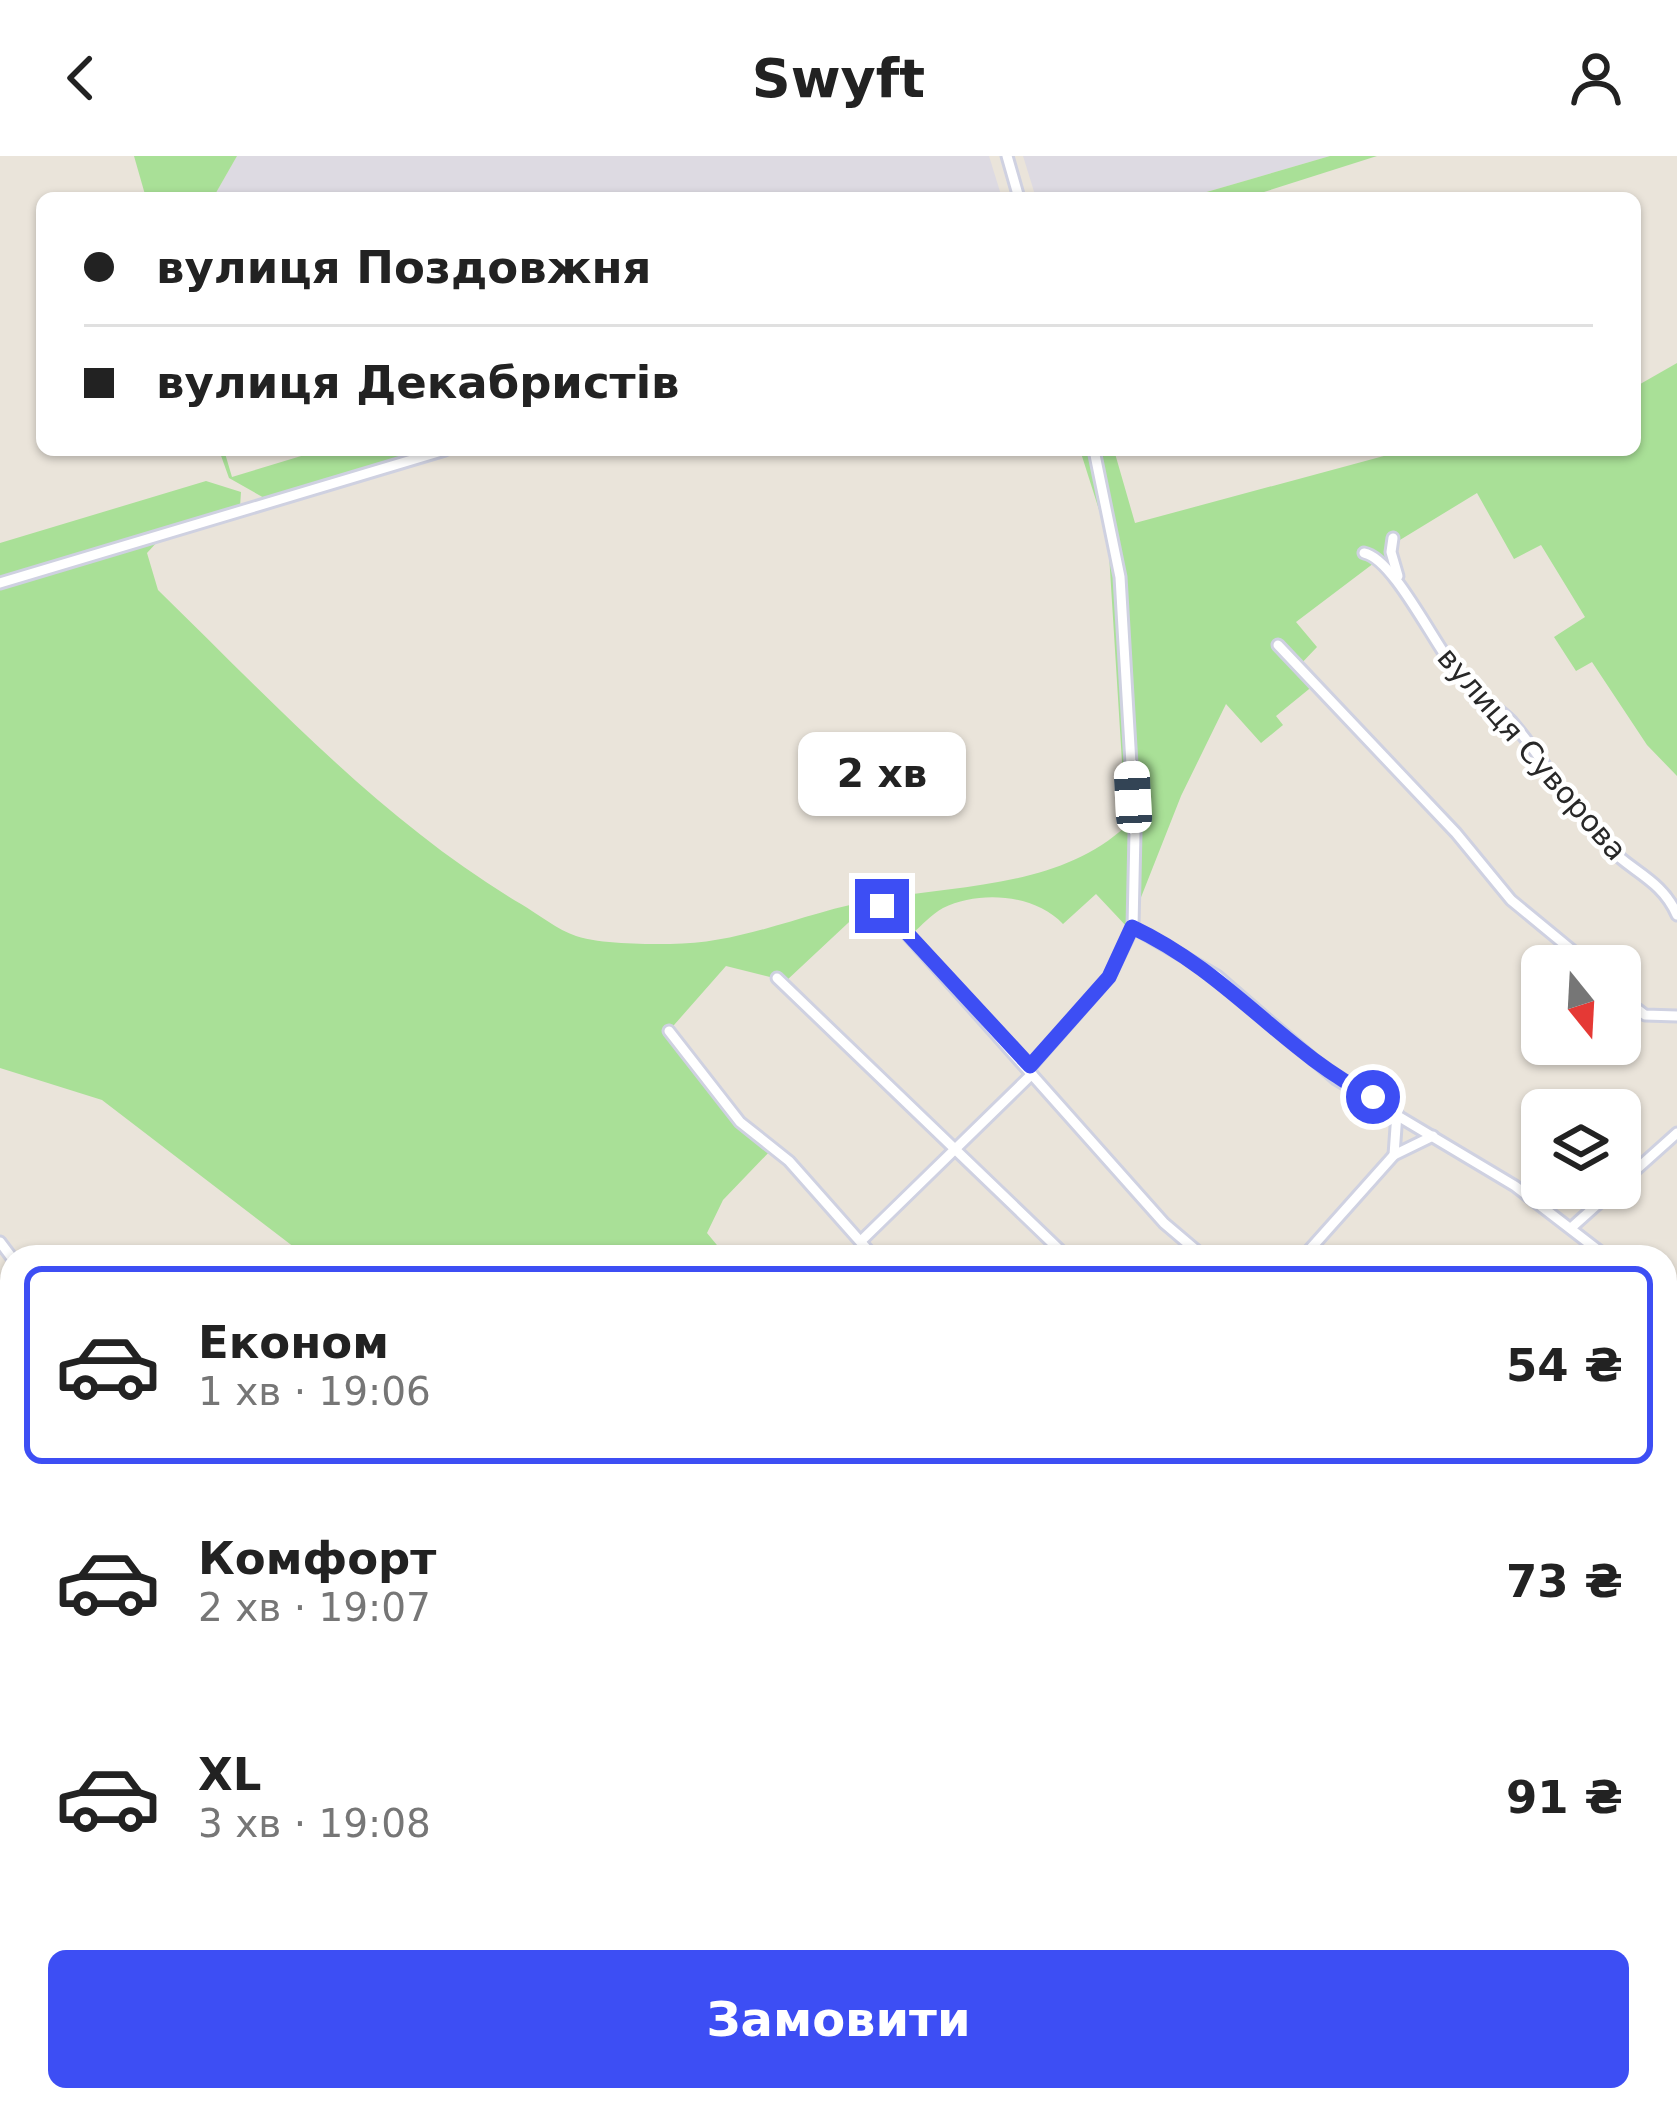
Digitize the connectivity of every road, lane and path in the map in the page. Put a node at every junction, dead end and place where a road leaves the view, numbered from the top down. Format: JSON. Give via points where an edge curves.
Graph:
{"nodes":[{"id":1,"x":1007,"y":156,"type":"edge"},
{"id":2,"x":1016,"y":192,"type":"edge"},
{"id":3,"x":425,"y":456,"type":"edge"},
{"id":4,"x":1095,"y":456,"type":"edge"},
{"id":5,"x":1393,"y":538,"type":"dead end"},
{"id":6,"x":1364,"y":553,"type":"dead end"},
{"id":7,"x":1400,"y":581,"type":"junction"},
{"id":8,"x":0,"y":583,"type":"edge"},
{"id":9,"x":1278,"y":645,"type":"dead end"},
{"id":10,"x":882,"y":906,"type":"dead end"},
{"id":11,"x":1677,"y":915,"type":"edge"},
{"id":12,"x":1132,"y":927,"type":"junction"},
{"id":13,"x":1565,"y":945,"type":"edge"},
{"id":14,"x":777,"y":978,"type":"dead end"},
{"id":15,"x":1641,"y":1011,"type":"edge"},
{"id":16,"x":1677,"y":1016,"type":"edge"},
{"id":17,"x":669,"y":1031,"type":"dead end"},
{"id":18,"x":1031,"y":1070,"type":"junction"},
{"id":19,"x":1396,"y":1112,"type":"junction"},
{"id":20,"x":1677,"y":1133,"type":"edge"},
{"id":21,"x":1434,"y":1135,"type":"junction"},
{"id":22,"x":952,"y":1151,"type":"junction"},
{"id":23,"x":1394,"y":1155,"type":"junction"},
{"id":24,"x":1571,"y":1228,"type":"junction"},
{"id":25,"x":865,"y":1245,"type":"edge"},
{"id":26,"x":871,"y":1245,"type":"edge"},
{"id":27,"x":1054,"y":1245,"type":"edge"},
{"id":28,"x":1190,"y":1245,"type":"edge"},
{"id":29,"x":1314,"y":1245,"type":"edge"},
{"id":30,"x":1592,"y":1245,"type":"edge"}],
"edges":[{"from":1,"to":2,"type":"street"},
{"from":3,"to":8,"type":"street"},
{"from":4,"to":12,"type":"street","via":[[1120,577],[1135,832]]},
{"from":5,"to":7,"type":"street","name":"вулиця Суворова"},
{"from":6,"to":7,"type":"street","name":"вулиця Суворова"},
{"from":7,"to":11,"type":"street","name":"вулиця Суворова","via":[[1466,684],[1511,722],[1618,857],[1665,889]]},
{"from":9,"to":13,"type":"street","via":[[1510,900]]},
{"from":10,"to":18,"type":"street"},
{"from":12,"to":18,"type":"street","via":[[1109,977]]},
{"from":12,"to":19,"type":"street","via":[[1217,976],[1320,1067]]},
{"from":14,"to":22,"type":"street"},
{"from":15,"to":16,"type":"street"},
{"from":17,"to":25,"type":"street","via":[[740,1122],[789,1160]]},
{"from":18,"to":22,"type":"street"},
{"from":18,"to":28,"type":"street"},
{"from":19,"to":21,"type":"street"},
{"from":19,"to":23,"type":"street"},
{"from":20,"to":24,"type":"street"},
{"from":21,"to":23,"type":"street"},
{"from":21,"to":24,"type":"street"},
{"from":22,"to":26,"type":"street"},
{"from":22,"to":27,"type":"street"},
{"from":23,"to":29,"type":"street"},
{"from":24,"to":30,"type":"street"}]}
